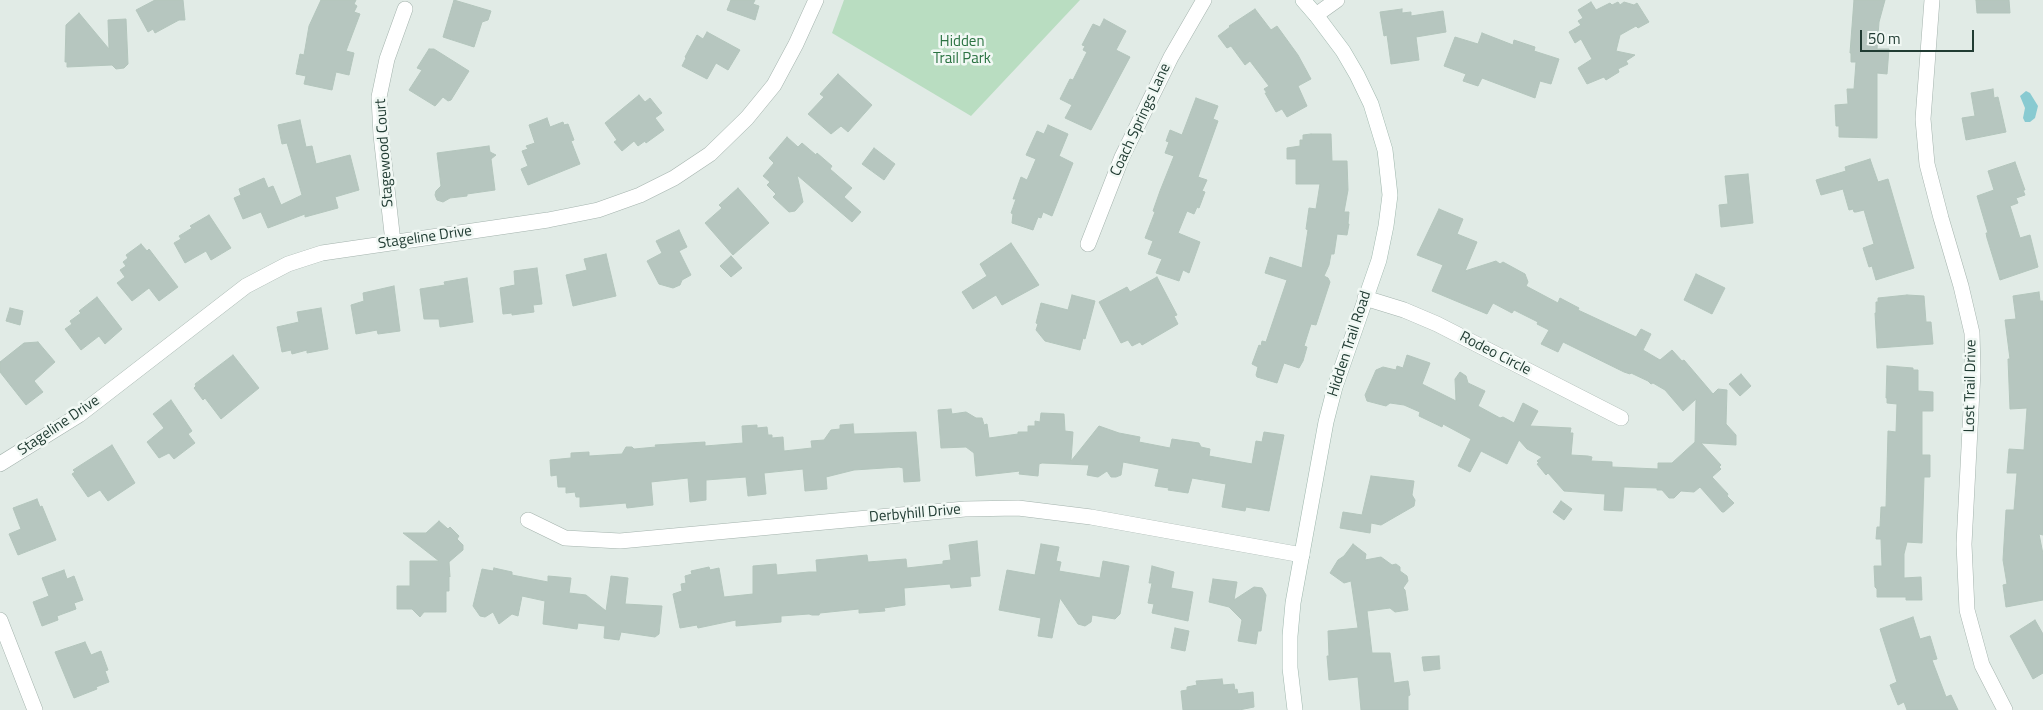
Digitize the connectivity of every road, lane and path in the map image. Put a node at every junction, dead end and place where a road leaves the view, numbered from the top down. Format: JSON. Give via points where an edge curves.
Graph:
{"nodes":[{"id":1,"x":816,"y":0,"type":"edge"},
{"id":2,"x":1204,"y":0,"type":"edge"},
{"id":3,"x":1303,"y":0,"type":"edge"},
{"id":4,"x":1337,"y":0,"type":"edge"},
{"id":5,"x":1932,"y":0,"type":"edge"},
{"id":6,"x":405,"y":9,"type":"dead end"},
{"id":7,"x":1316,"y":15,"type":"junction"},
{"id":8,"x":393,"y":242,"type":"junction"},
{"id":9,"x":1088,"y":244,"type":"dead end"},
{"id":10,"x":1365,"y":298,"type":"junction"},
{"id":11,"x":1621,"y":418,"type":"dead end"},
{"id":12,"x":0,"y":464,"type":"edge"},
{"id":13,"x":528,"y":520,"type":"dead end"},
{"id":14,"x":1302,"y":555,"type":"junction"},
{"id":15,"x":0,"y":620,"type":"edge"},
{"id":16,"x":35,"y":710,"type":"edge"},
{"id":17,"x":1295,"y":710,"type":"edge"},
{"id":18,"x":2005,"y":710,"type":"edge"}],
"edges":[{"from":1,"to":8,"type":"street","name":"Stageline Drive","via":[[769,92],[710,154],[674,178],[598,210]]},
{"from":2,"to":9,"type":"street","name":"Coach Springs Lane","via":[[1170,57],[1122,157]]},
{"from":3,"to":7,"type":"street","name":"Hidden Trail Road"},
{"from":4,"to":7,"type":"street"},
{"from":5,"to":18,"type":"street","name":"Lost Trail Drive","via":[[1923,119],[1927,164],[1972,333],[1964,544],[1966,610],[1982,665]]},
{"from":6,"to":8,"type":"street","name":"Stagewood Court","via":[[387,59],[379,97]]},
{"from":7,"to":10,"type":"street","name":"Hidden Trail Road","via":[[1357,75],[1371,104],[1388,171],[1390,195],[1386,226],[1379,260]]},
{"from":8,"to":12,"type":"street","name":"Stageline Drive","via":[[322,253],[288,264],[246,286],[79,415]]},
{"from":10,"to":11,"type":"street","name":"Rodeo Circle","via":[[1437,324]]},
{"from":10,"to":14,"type":"street","name":"Hidden Trail Road","via":[[1326,422]]},
{"from":13,"to":14,"type":"street","name":"Derbyhill Drive","via":[[565,538],[620,541],[965,509],[1018,508],[1091,517]]},
{"from":14,"to":17,"type":"street","name":"Hidden Trail Road","via":[[1290,636]]},
{"from":15,"to":16,"type":"street"}]}
